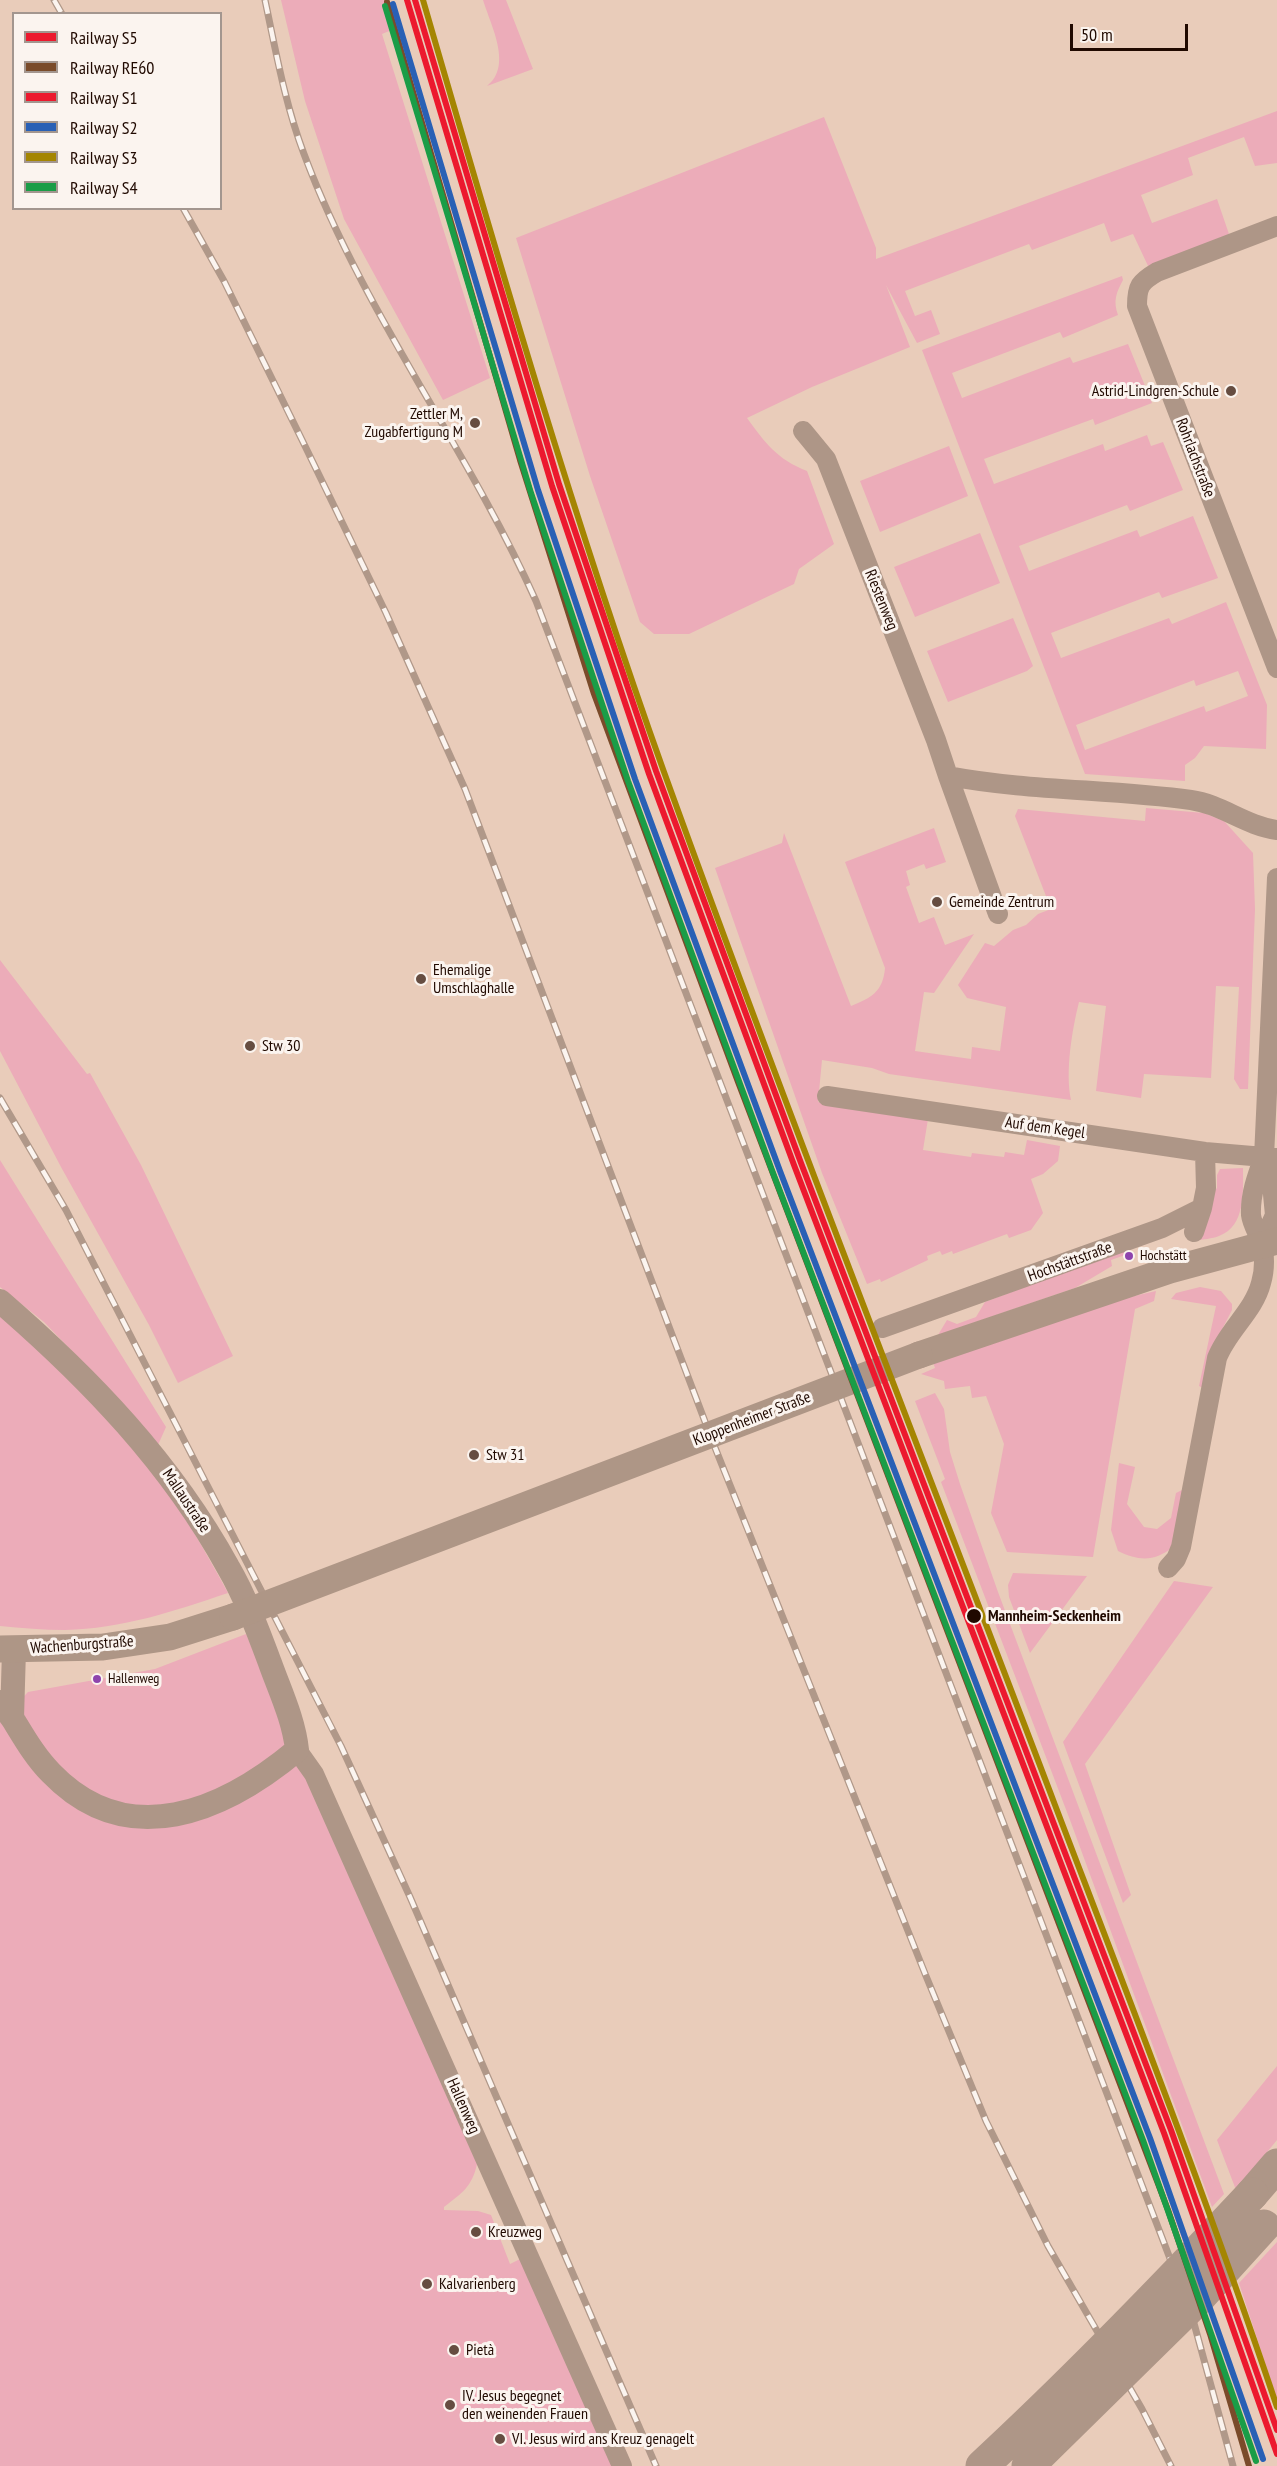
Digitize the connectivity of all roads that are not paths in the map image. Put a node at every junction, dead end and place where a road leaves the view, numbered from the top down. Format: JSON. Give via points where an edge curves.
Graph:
{"nodes":[{"id":1,"x":1277,"y":226,"type":"edge"},
{"id":2,"x":803,"y":430,"type":"dead end"},
{"id":3,"x":1277,"y":668,"type":"edge"},
{"id":4,"x":948,"y":776,"type":"junction"},
{"id":5,"x":1277,"y":830,"type":"edge"},
{"id":6,"x":1277,"y":878,"type":"edge"},
{"id":7,"x":998,"y":914,"type":"dead end"},
{"id":8,"x":1275,"y":963,"type":"edge"},
{"id":9,"x":827,"y":1096,"type":"dead end"},
{"id":10,"x":1205,"y":1152,"type":"junction"},
{"id":11,"x":1270,"y":1157,"type":"edge"},
{"id":12,"x":1276,"y":1198,"type":"edge"},
{"id":13,"x":1202,"y":1208,"type":"junction"},
{"id":14,"x":1194,"y":1232,"type":"dead end"},
{"id":15,"x":1270,"y":1242,"type":"edge"},
{"id":16,"x":0,"y":1301,"type":"edge"},
{"id":17,"x":882,"y":1328,"type":"dead end"},
{"id":18,"x":1168,"y":1569,"type":"dead end"},
{"id":19,"x":233,"y":1617,"type":"joint"},
{"id":20,"x":7,"y":1649,"type":"edge"},
{"id":21,"x":6,"y":1710,"type":"edge"},
{"id":22,"x":297,"y":1750,"type":"junction"},
{"id":23,"x":1277,"y":2165,"type":"edge"},
{"id":24,"x":1264,"y":2211,"type":"edge"},
{"id":25,"x":622,"y":2466,"type":"edge"},
{"id":26,"x":982,"y":2466,"type":"edge"},
{"id":27,"x":1028,"y":2466,"type":"edge"}],
"edges":[{"from":1,"to":3,"type":"street","name":"Rohrlachstraße","via":[[1156,272],[1137,290],[1137,306]]},
{"from":2,"to":4,"type":"street","name":"Riestenweg","via":[[826,459]]},
{"from":4,"to":5,"type":"street","via":[[986,783],[1204,802],[1259,828]]},
{"from":4,"to":7,"type":"street","name":"Riestenweg"},
{"from":6,"to":8,"type":"street"},
{"from":8,"to":11,"type":"street"},
{"from":9,"to":10,"type":"street","name":"Auf dem Kegel"},
{"from":10,"to":11,"type":"street","name":"Auf dem Kegel"},
{"from":10,"to":13,"type":"street"},
{"from":11,"to":12,"type":"street"},
{"from":11,"to":15,"type":"street","via":[[1253,1184],[1251,1217]]},
{"from":12,"to":15,"type":"street"},
{"from":13,"to":14,"type":"street"},
{"from":13,"to":17,"type":"street","name":"Hochstättstraße","via":[[1162,1228]]},
{"from":15,"to":18,"type":"street","via":[[1252,1304],[1217,1358],[1181,1547]]},
{"from":15,"to":19,"type":"main road","name":"Kloppenheimer Straße","bridge":true,"via":[[1170,1270],[919,1355]]},
{"from":16,"to":22,"type":"street","name":"Mallaustraße","via":[[62,1357],[126,1424],[190,1503],[229,1568],[265,1650],[295,1732]]},
{"from":19,"to":20,"type":"main road","name":"Wachenburgstraße","via":[[170,1637],[103,1647]]},
{"from":20,"to":21,"type":"street"},
{"from":21,"to":22,"type":"street","via":[[51,1773],[78,1796],[135,1816],[186,1814],[219,1802]]},
{"from":22,"to":25,"type":"street","name":"Hallenweg","via":[[314,1774]]},
{"from":23,"to":24,"type":"highway"},
{"from":24,"to":26,"type":"highway","bridge":true,"via":[[1177,2274]]},
{"from":24,"to":27,"type":"highway","bridge":true,"via":[[1196,2301]]}]}
